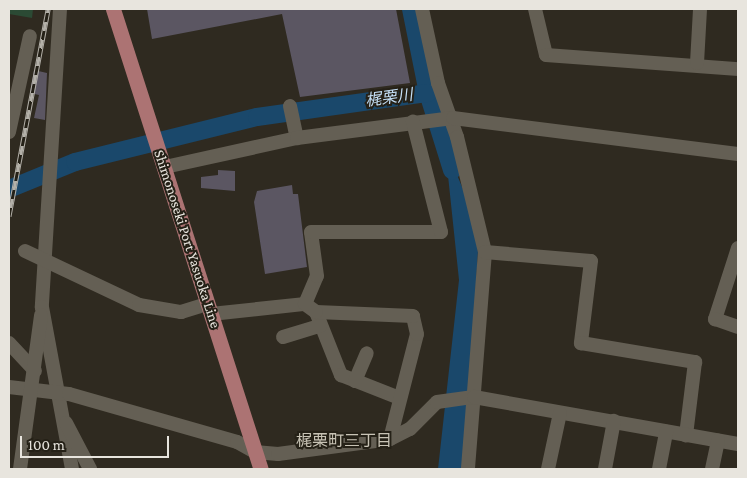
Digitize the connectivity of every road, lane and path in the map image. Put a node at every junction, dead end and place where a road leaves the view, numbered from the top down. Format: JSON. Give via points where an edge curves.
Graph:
{"nodes":[{"id":1,"x":60,"y":9,"type":"edge"},
{"id":2,"x":113,"y":9,"type":"edge"},
{"id":3,"x":422,"y":9,"type":"edge"},
{"id":4,"x":535,"y":9,"type":"edge"},
{"id":5,"x":700,"y":9,"type":"edge"},
{"id":6,"x":30,"y":36,"type":"dead end"},
{"id":7,"x":697,"y":63,"type":"junction"},
{"id":8,"x":738,"y":70,"type":"edge"},
{"id":9,"x":290,"y":106,"type":"dead end"},
{"id":10,"x":417,"y":121,"type":"junction"},
{"id":11,"x":9,"y":132,"type":"edge"},
{"id":12,"x":297,"y":138,"type":"junction"},
{"id":13,"x":738,"y":154,"type":"edge"},
{"id":14,"x":165,"y":168,"type":"junction"},
{"id":15,"x":738,"y":248,"type":"edge"},
{"id":16,"x":25,"y":251,"type":"dead end"},
{"id":17,"x":485,"y":252,"type":"junction"},
{"id":18,"x":46,"y":260,"type":"junction"},
{"id":19,"x":42,"y":307,"type":"junction"},
{"id":20,"x":310,"y":308,"type":"junction"},
{"id":21,"x":209,"y":309,"type":"junction"},
{"id":22,"x":320,"y":326,"type":"junction"},
{"id":23,"x":738,"y":327,"type":"edge"},
{"id":24,"x":283,"y":337,"type":"dead end"},
{"id":25,"x":9,"y":343,"type":"edge"},
{"id":26,"x":367,"y":353,"type":"dead end"},
{"id":27,"x":35,"y":371,"type":"junction"},
{"id":28,"x":355,"y":381,"type":"junction"},
{"id":29,"x":9,"y":387,"type":"edge"},
{"id":30,"x":31,"y":390,"type":"junction"},
{"id":31,"x":54,"y":391,"type":"junction"},
{"id":32,"x":398,"y":397,"type":"junction"},
{"id":33,"x":474,"y":397,"type":"junction"},
{"id":34,"x":560,"y":413,"type":"junction"},
{"id":35,"x":60,"y":418,"type":"junction"},
{"id":36,"x":614,"y":421,"type":"junction"},
{"id":37,"x":666,"y":432,"type":"junction"},
{"id":38,"x":686,"y":435,"type":"junction"},
{"id":39,"x":390,"y":439,"type":"junction"},
{"id":40,"x":718,"y":441,"type":"junction"},
{"id":41,"x":738,"y":444,"type":"edge"},
{"id":42,"x":255,"y":452,"type":"junction"},
{"id":43,"x":20,"y":469,"type":"edge"},
{"id":44,"x":72,"y":469,"type":"edge"},
{"id":45,"x":90,"y":469,"type":"edge"},
{"id":46,"x":261,"y":469,"type":"edge"},
{"id":47,"x":468,"y":469,"type":"edge"},
{"id":48,"x":548,"y":469,"type":"edge"},
{"id":49,"x":605,"y":469,"type":"edge"},
{"id":50,"x":659,"y":469,"type":"edge"},
{"id":51,"x":712,"y":469,"type":"edge"}],
"edges":[{"from":1,"to":18,"type":"street"},
{"from":2,"to":14,"type":"main road","name":"Shimonoseki Port Yasuoka Line"},
{"from":3,"to":17,"type":"street","via":[[438,83],[457,137]]},
{"from":4,"to":7,"type":"street","via":[[546,55]]},
{"from":5,"to":7,"type":"street"},
{"from":6,"to":11,"type":"street"},
{"from":7,"to":8,"type":"street"},
{"from":9,"to":12,"type":"street"},
{"from":10,"to":12,"type":"street"},
{"from":10,"to":13,"type":"street","via":[[453,118]]},
{"from":10,"to":20,"type":"street","via":[[441,232],[312,232],[316,276]]},
{"from":12,"to":14,"type":"street"},
{"from":14,"to":21,"type":"main road","name":"Shimonoseki Port Yasuoka Line"},
{"from":15,"to":23,"type":"street","via":[[715,319]]},
{"from":16,"to":18,"type":"street"},
{"from":17,"to":33,"type":"street"},
{"from":17,"to":38,"type":"street","via":[[591,261],[581,343],[695,362]]},
{"from":18,"to":19,"type":"street"},
{"from":18,"to":21,"type":"street","via":[[139,305],[181,312]]},
{"from":19,"to":27,"type":"street"},
{"from":19,"to":31,"type":"street"},
{"from":20,"to":21,"type":"street"},
{"from":20,"to":22,"type":"street"},
{"from":20,"to":32,"type":"street","via":[[413,316],[417,334]]},
{"from":21,"to":42,"type":"main road","name":"Shimonoseki Port Yasuoka Line"},
{"from":22,"to":24,"type":"street"},
{"from":22,"to":28,"type":"street","via":[[341,375]]},
{"from":25,"to":27,"type":"street"},
{"from":26,"to":28,"type":"street"},
{"from":27,"to":30,"type":"street"},
{"from":28,"to":32,"type":"street"},
{"from":29,"to":30,"type":"street"},
{"from":30,"to":31,"type":"street"},
{"from":30,"to":43,"type":"street"},
{"from":31,"to":35,"type":"street"},
{"from":31,"to":42,"type":"street","via":[[237,442]]},
{"from":32,"to":39,"type":"street"},
{"from":33,"to":34,"type":"street"},
{"from":33,"to":39,"type":"street","via":[[437,402],[410,429]]},
{"from":33,"to":47,"type":"street"},
{"from":34,"to":36,"type":"street"},
{"from":34,"to":48,"type":"street"},
{"from":35,"to":44,"type":"street"},
{"from":35,"to":45,"type":"street"},
{"from":36,"to":37,"type":"street"},
{"from":36,"to":49,"type":"street"},
{"from":37,"to":38,"type":"street"},
{"from":37,"to":50,"type":"street"},
{"from":38,"to":40,"type":"street"},
{"from":39,"to":42,"type":"street","via":[[278,454]]},
{"from":40,"to":41,"type":"street"},
{"from":40,"to":51,"type":"street"},
{"from":42,"to":46,"type":"main road","name":"Shimonoseki Port Yasuoka Line"}]}
